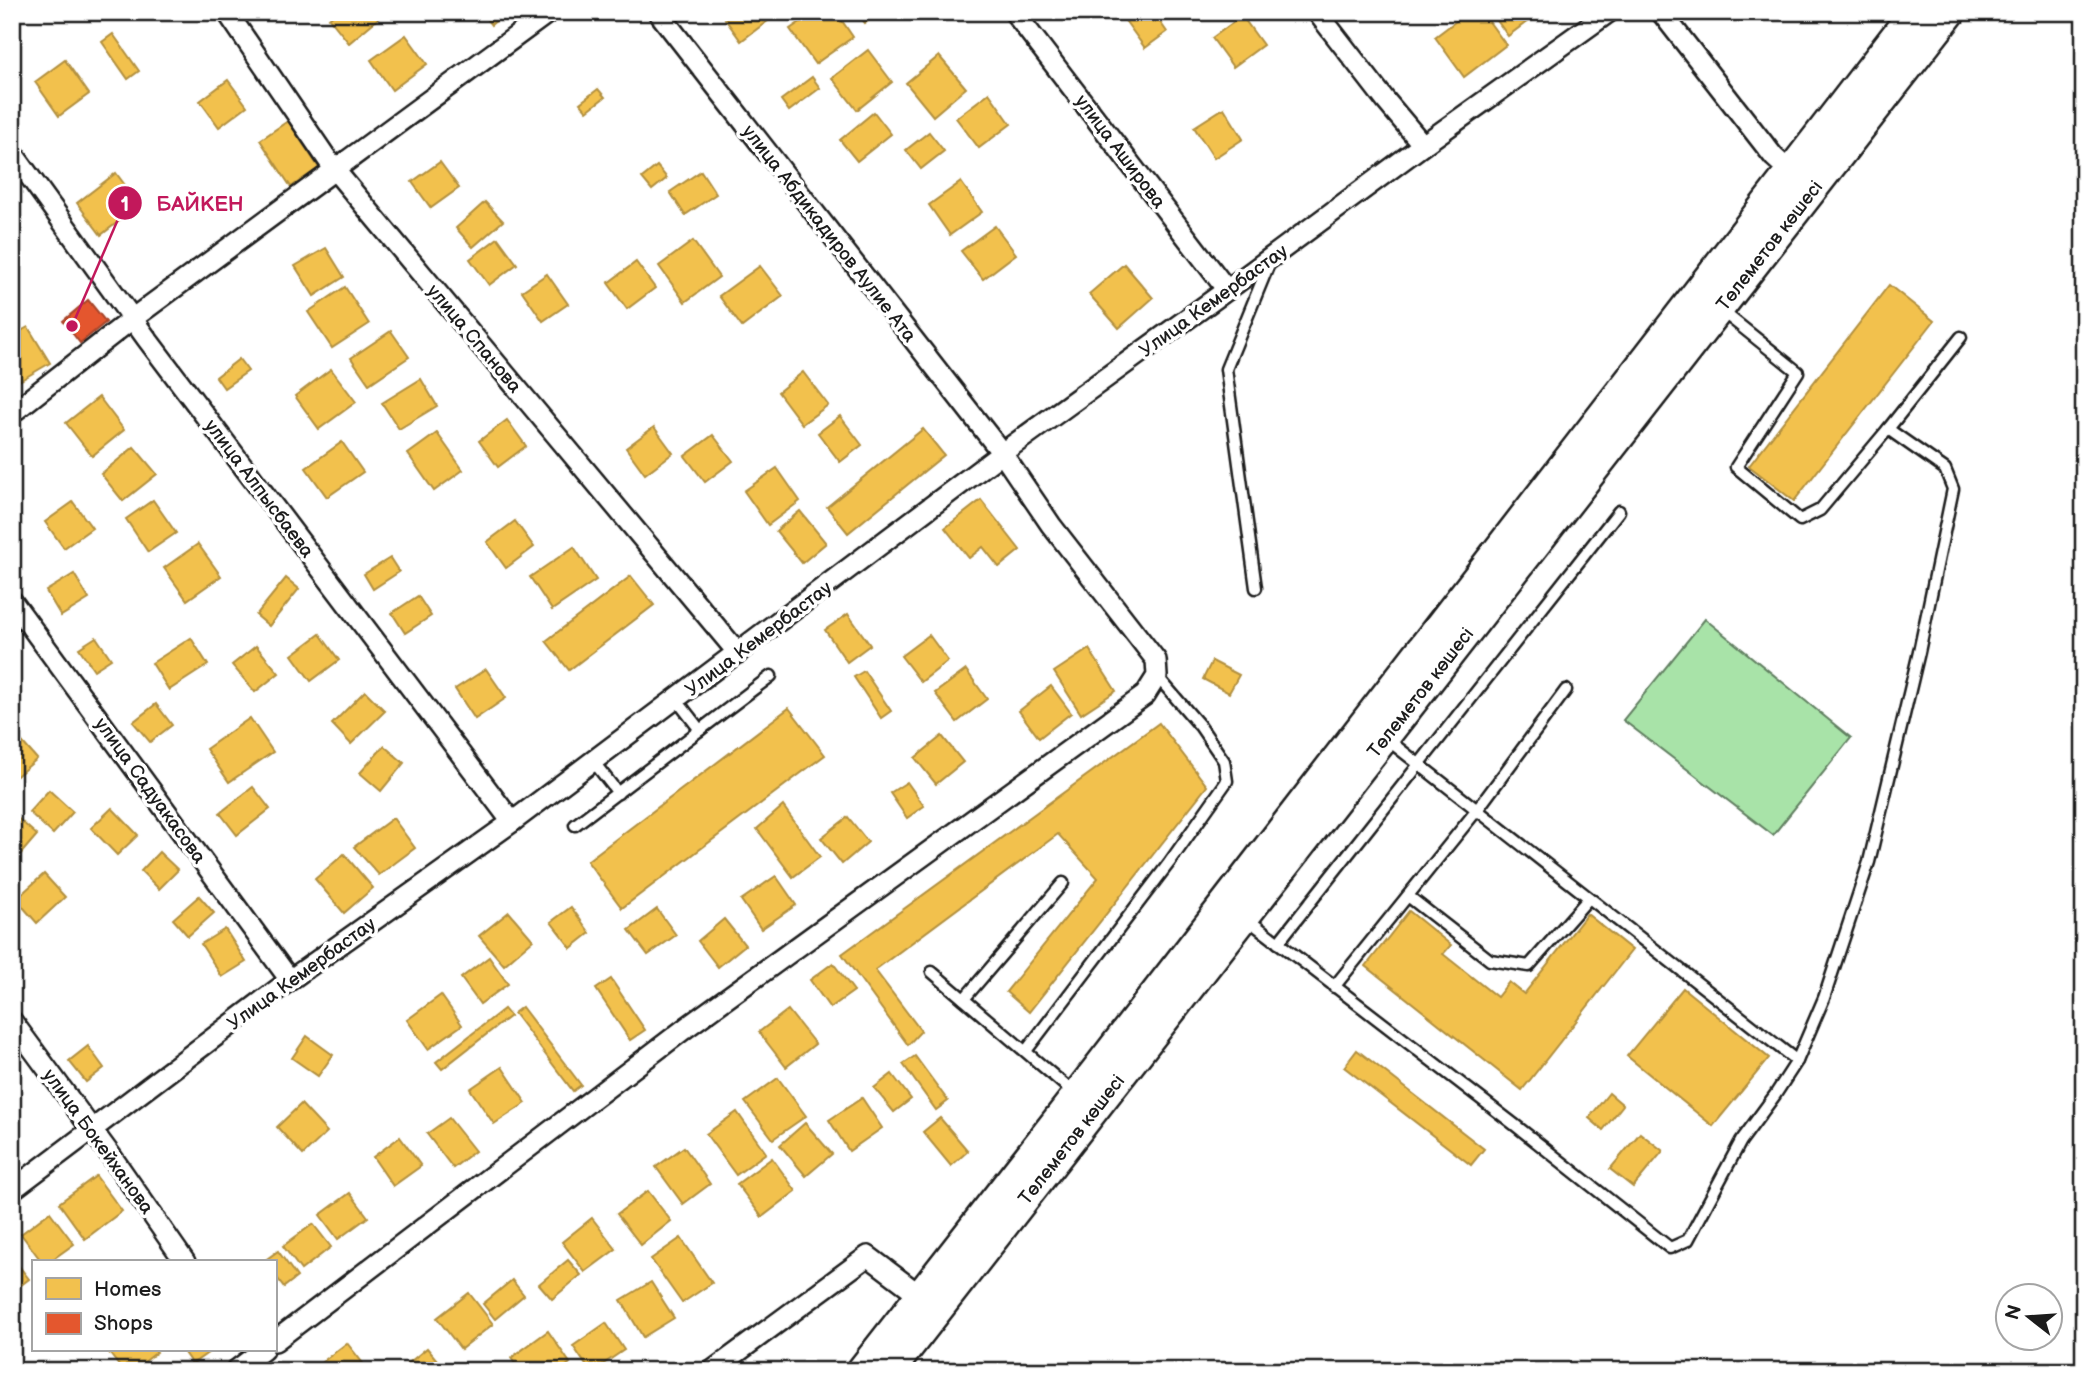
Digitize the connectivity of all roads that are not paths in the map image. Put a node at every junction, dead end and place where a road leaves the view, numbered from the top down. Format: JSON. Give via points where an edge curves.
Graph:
{"nodes":[{"id":1,"x":227,"y":12,"type":"edge"},
{"id":2,"x":549,"y":12,"type":"edge"},
{"id":3,"x":658,"y":12,"type":"edge"},
{"id":4,"x":1014,"y":12,"type":"edge"},
{"id":5,"x":1317,"y":12,"type":"edge"},
{"id":6,"x":1609,"y":12,"type":"edge"},
{"id":7,"x":1661,"y":12,"type":"edge"},
{"id":8,"x":1915,"y":12,"type":"edge"},
{"id":9,"x":1950,"y":12,"type":"edge"},
{"id":10,"x":1423,"y":145,"type":"junction"},
{"id":11,"x":12,"y":152,"type":"edge"},
{"id":12,"x":334,"y":169,"type":"junction"},
{"id":13,"x":1801,"y":181,"type":"junction"},
{"id":14,"x":1272,"y":257,"type":"junction"},
{"id":15,"x":1227,"y":290,"type":"junction"},
{"id":16,"x":1719,"y":309,"type":"junction"},
{"id":17,"x":132,"y":318,"type":"junction"},
{"id":18,"x":1961,"y":337,"type":"dead end"},
{"id":19,"x":12,"y":413,"type":"edge"},
{"id":20,"x":1888,"y":429,"type":"junction"},
{"id":21,"x":1002,"y":453,"type":"junction"},
{"id":22,"x":1619,"y":511,"type":"dead end"},
{"id":23,"x":1256,"y":588,"type":"dead end"},
{"id":24,"x":12,"y":601,"type":"edge"},
{"id":25,"x":738,"y":653,"type":"junction"},
{"id":26,"x":771,"y":676,"type":"dead end"},
{"id":27,"x":1157,"y":676,"type":"junction"},
{"id":28,"x":1566,"y":690,"type":"dead end"},
{"id":29,"x":676,"y":699,"type":"junction"},
{"id":30,"x":700,"y":730,"type":"junction"},
{"id":31,"x":1385,"y":737,"type":"junction"},
{"id":32,"x":593,"y":761,"type":"junction"},
{"id":33,"x":1420,"y":765,"type":"junction"},
{"id":34,"x":618,"y":793,"type":"junction"},
{"id":35,"x":1477,"y":810,"type":"junction"},
{"id":36,"x":512,"y":822,"type":"junction"},
{"id":37,"x":575,"y":825,"type":"dead end"},
{"id":38,"x":1063,"y":883,"type":"dead end"},
{"id":39,"x":1408,"y":896,"type":"junction"},
{"id":40,"x":1588,"y":898,"type":"junction"},
{"id":41,"x":1245,"y":916,"type":"junction"},
{"id":42,"x":1278,"y":943,"type":"junction"},
{"id":43,"x":932,"y":972,"type":"dead end"},
{"id":44,"x":290,"y":980,"type":"junction"},
{"id":45,"x":1334,"y":987,"type":"junction"},
{"id":46,"x":964,"y":999,"type":"junction"},
{"id":47,"x":12,"y":1021,"type":"edge"},
{"id":48,"x":1026,"y":1051,"type":"junction"},
{"id":49,"x":1797,"y":1061,"type":"junction"},
{"id":50,"x":1077,"y":1096,"type":"junction"},
{"id":51,"x":91,"y":1129,"type":"junction"},
{"id":52,"x":12,"y":1190,"type":"edge"},
{"id":53,"x":184,"y":1260,"type":"edge"},
{"id":54,"x":921,"y":1296,"type":"junction"},
{"id":55,"x":276,"y":1340,"type":"edge"},
{"id":56,"x":255,"y":1357,"type":"edge"},
{"id":57,"x":235,"y":1371,"type":"edge"},
{"id":58,"x":712,"y":1371,"type":"edge"},
{"id":59,"x":862,"y":1371,"type":"edge"},
{"id":60,"x":889,"y":1371,"type":"edge"}],
"edges":[{"from":1,"to":12,"type":"street","name":"улица Спанова"},
{"from":2,"to":12,"type":"street"},
{"from":3,"to":21,"type":"street","name":"улица Абдикадиров Аулие Ата"},
{"from":4,"to":15,"type":"street","name":"улица Аширова"},
{"from":5,"to":10,"type":"street"},
{"from":6,"to":10,"type":"street","name":"Улица Кемербастау"},
{"from":7,"to":13,"type":"street","via":[[1774,157]]},
{"from":8,"to":13,"type":"main road","name":"Төлеметов көшесі"},
{"from":9,"to":13,"type":"main road","name":"Төлеметов көшесі"},
{"from":10,"to":14,"type":"street","name":"Улица Кемербастау"},
{"from":11,"to":17,"type":"street","name":"улица Алпысбаева"},
{"from":12,"to":17,"type":"street"},
{"from":12,"to":25,"type":"street","name":"улица Спанова"},
{"from":13,"to":16,"type":"main road","name":"Төлеметов көшесі"},
{"from":13,"to":50,"type":"main road","name":"Төлеметов көшесі"},
{"from":14,"to":15,"type":"street","name":"Улица Кемербастау"},
{"from":14,"to":23,"type":"lane","via":[[1226,369]]},
{"from":15,"to":21,"type":"street","name":"Улица Кемербастау"},
{"from":16,"to":20,"type":"lane","via":[[1798,372],[1736,467],[1800,520],[1820,510]]},
{"from":16,"to":31,"type":"main road","name":"Төлеметов көшесі"},
{"from":17,"to":19,"type":"street"},
{"from":17,"to":36,"type":"street","name":"улица Алпысбаева"},
{"from":18,"to":20,"type":"lane"},
{"from":20,"to":49,"type":"lane","via":[[1945,469],[1953,489],[1868,862],[1824,998]]},
{"from":21,"to":25,"type":"street","name":"Улица Кемербастау"},
{"from":21,"to":27,"type":"street","name":"улица Абдикадиров Аулие Ата","via":[[1051,525],[1156,660]]},
{"from":22,"to":33,"type":"lane"},
{"from":24,"to":44,"type":"street","name":"улица Садуакасова"},
{"from":25,"to":29,"type":"street","name":"Улица Кемербастау"},
{"from":26,"to":30,"type":"lane"},
{"from":27,"to":48,"type":"lane","via":[[1224,761],[1227,781]]},
{"from":27,"to":55,"type":"street","via":[[1145,695],[687,1027]]},
{"from":28,"to":35,"type":"lane"},
{"from":29,"to":30,"type":"lane"},
{"from":29,"to":32,"type":"street","name":"Улица Кемербастау"},
{"from":30,"to":34,"type":"lane"},
{"from":31,"to":33,"type":"lane"},
{"from":31,"to":41,"type":"main road","name":"Төлеметов көшесі"},
{"from":32,"to":34,"type":"lane"},
{"from":32,"to":36,"type":"street","name":"Улица Кемербастау"},
{"from":33,"to":35,"type":"lane"},
{"from":33,"to":42,"type":"lane"},
{"from":34,"to":37,"type":"lane"},
{"from":35,"to":39,"type":"lane"},
{"from":35,"to":40,"type":"lane"},
{"from":36,"to":44,"type":"street","name":"Улица Кемербастау"},
{"from":38,"to":46,"type":"lane"},
{"from":39,"to":40,"type":"lane","via":[[1490,960],[1529,966]]},
{"from":39,"to":45,"type":"lane"},
{"from":40,"to":49,"type":"lane"},
{"from":41,"to":42,"type":"lane"},
{"from":41,"to":60,"type":"main road","name":"Төлеметов көшесі"},
{"from":42,"to":45,"type":"lane"},
{"from":43,"to":46,"type":"lane"},
{"from":44,"to":51,"type":"street","name":"Улица Кемербастау"},
{"from":45,"to":49,"type":"lane","via":[[1670,1248],[1688,1240],[1741,1141]]},
{"from":46,"to":48,"type":"lane"},
{"from":47,"to":51,"type":"street","name":"улица Бокейханова"},
{"from":48,"to":50,"type":"lane"},
{"from":50,"to":54,"type":"main road","name":"Төлеметов көшесі"},
{"from":51,"to":52,"type":"street","name":"Улица Кемербастау"},
{"from":51,"to":53,"type":"street","name":"улица Бокейханова"},
{"from":54,"to":58,"type":"street","via":[[868,1256]]},
{"from":54,"to":59,"type":"main road","name":"Төлеметов көшесі"},
{"from":56,"to":57,"type":"street"}]}
